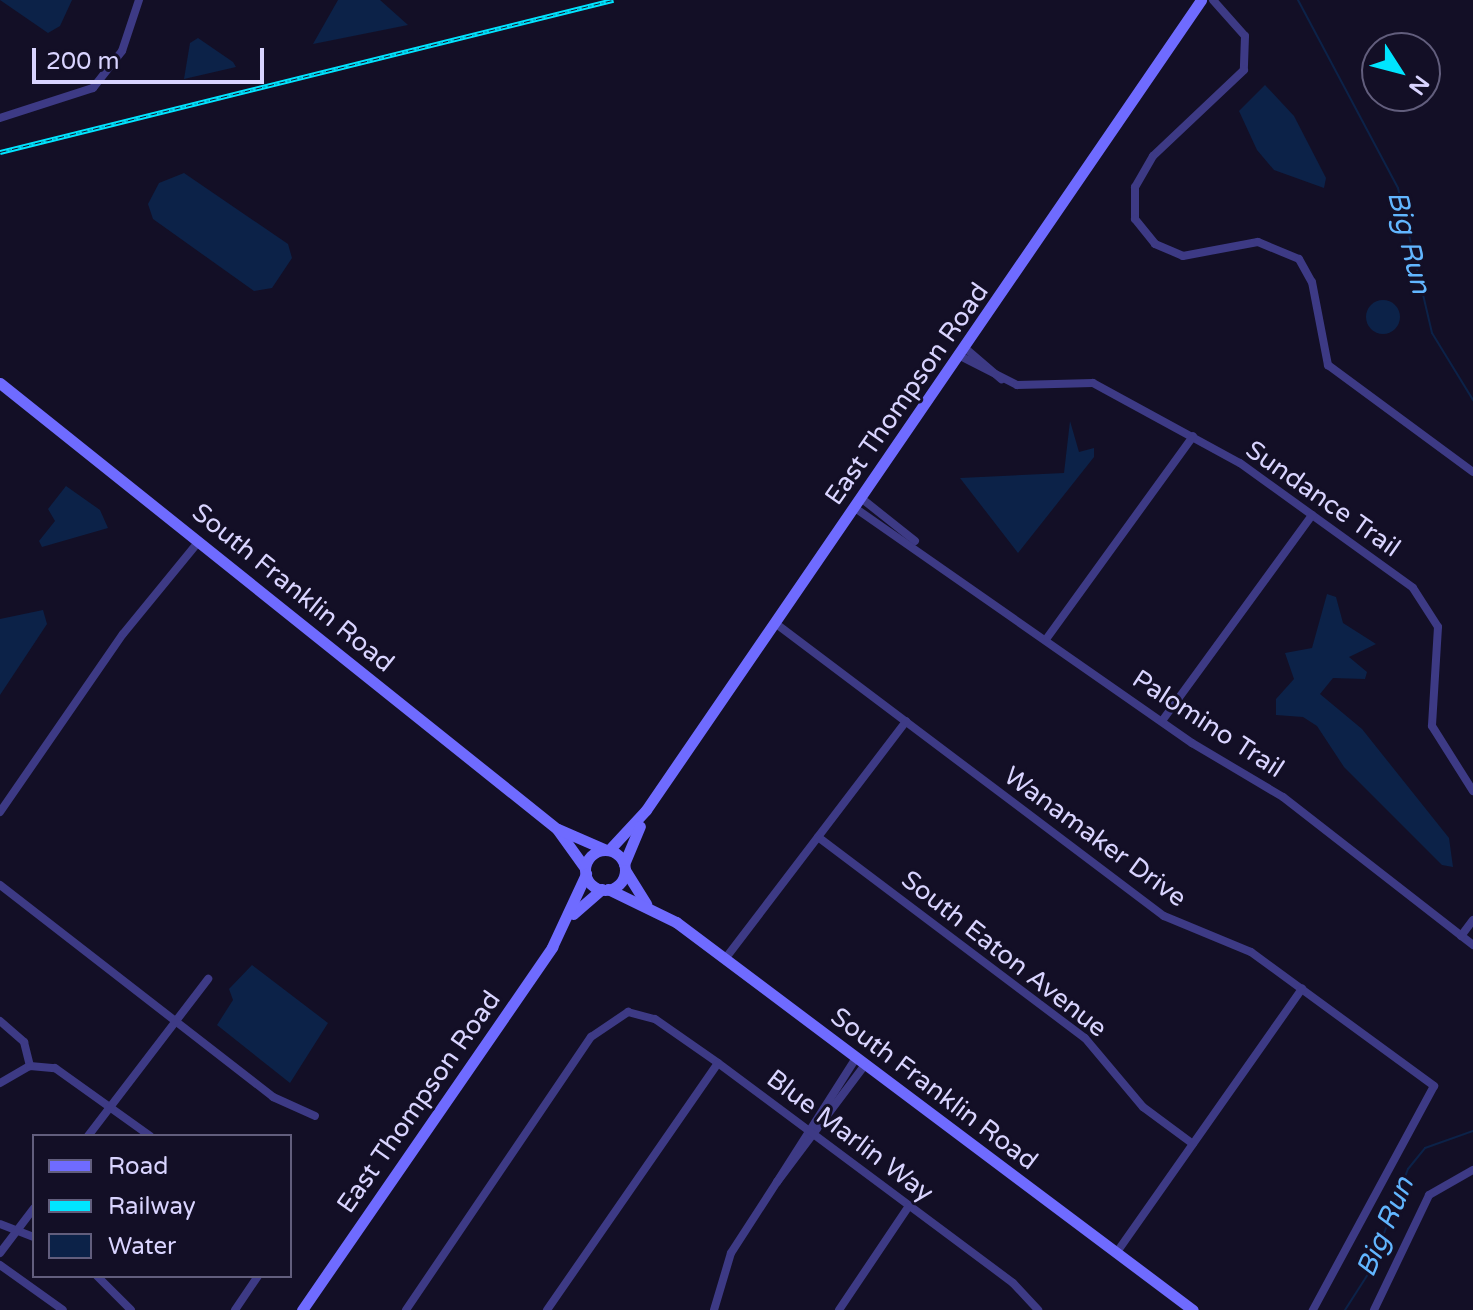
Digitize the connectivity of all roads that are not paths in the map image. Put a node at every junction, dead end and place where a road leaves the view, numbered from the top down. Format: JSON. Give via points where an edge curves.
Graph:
{"nodes":[{"id":1,"x":139,"y":0,"type":"edge"},
{"id":2,"x":1201,"y":0,"type":"edge"},
{"id":3,"x":1213,"y":0,"type":"edge"},
{"id":4,"x":0,"y":118,"type":"edge"},
{"id":5,"x":962,"y":352,"type":"junction"},
{"id":6,"x":0,"y":383,"type":"edge"},
{"id":7,"x":1193,"y":436,"type":"junction"},
{"id":8,"x":1473,"y":472,"type":"edge"},
{"id":9,"x":858,"y":503,"type":"junction"},
{"id":10,"x":1312,"y":515,"type":"junction"},
{"id":11,"x":199,"y":541,"type":"junction"},
{"id":12,"x":775,"y":623,"type":"junction"},
{"id":13,"x":1047,"y":638,"type":"junction"},
{"id":14,"x":906,"y":721,"type":"junction"},
{"id":15,"x":1162,"y":721,"type":"junction"},
{"id":16,"x":1473,"y":791,"type":"edge"},
{"id":17,"x":646,"y":810,"type":"junction"},
{"id":18,"x":0,"y":812,"type":"edge"},
{"id":19,"x":557,"y":829,"type":"junction"},
{"id":20,"x":818,"y":837,"type":"junction"},
{"id":21,"x":608,"y":850,"type":"junction"},
{"id":22,"x":624,"y":867,"type":"junction"},
{"id":23,"x":586,"y":871,"type":"junction"},
{"id":24,"x":0,"y":885,"type":"edge"},
{"id":25,"x":605,"y":889,"type":"junction"},
{"id":26,"x":647,"y":905,"type":"junction"},
{"id":27,"x":569,"y":917,"type":"junction"},
{"id":28,"x":1473,"y":920,"type":"edge"},
{"id":29,"x":1461,"y":936,"type":"junction"},
{"id":30,"x":1473,"y":945,"type":"edge"},
{"id":31,"x":725,"y":959,"type":"junction"},
{"id":32,"x":208,"y":979,"type":"dead end"},
{"id":33,"x":1302,"y":989,"type":"junction"},
{"id":34,"x":0,"y":1021,"type":"edge"},
{"id":35,"x":174,"y":1023,"type":"junction"},
{"id":36,"x":860,"y":1062,"type":"junction"},
{"id":37,"x":718,"y":1063,"type":"junction"},
{"id":38,"x":30,"y":1066,"type":"junction"},
{"id":39,"x":0,"y":1083,"type":"edge"},
{"id":40,"x":111,"y":1106,"type":"junction"},
{"id":41,"x":315,"y":1116,"type":"dead end"},
{"id":42,"x":807,"y":1129,"type":"junction"},
{"id":43,"x":90,"y":1134,"type":"edge"},
{"id":44,"x":147,"y":1134,"type":"edge"},
{"id":45,"x":816,"y":1136,"type":"junction"},
{"id":46,"x":1193,"y":1144,"type":"junction"},
{"id":47,"x":1473,"y":1170,"type":"edge"},
{"id":48,"x":777,"y":1182,"type":"junction"},
{"id":49,"x":909,"y":1206,"type":"junction"},
{"id":50,"x":32,"y":1211,"type":"edge"},
{"id":51,"x":0,"y":1224,"type":"edge"},
{"id":52,"x":17,"y":1230,"type":"junction"},
{"id":53,"x":32,"y":1236,"type":"edge"},
{"id":54,"x":1117,"y":1252,"type":"junction"},
{"id":55,"x":0,"y":1253,"type":"edge"},
{"id":56,"x":0,"y":1265,"type":"edge"},
{"id":57,"x":99,"y":1278,"type":"edge"},
{"id":58,"x":257,"y":1278,"type":"edge"},
{"id":59,"x":63,"y":1310,"type":"edge"},
{"id":60,"x":131,"y":1310,"type":"edge"},
{"id":61,"x":235,"y":1310,"type":"edge"},
{"id":62,"x":302,"y":1310,"type":"edge"},
{"id":63,"x":406,"y":1310,"type":"edge"},
{"id":64,"x":547,"y":1310,"type":"edge"},
{"id":65,"x":714,"y":1310,"type":"edge"},
{"id":66,"x":839,"y":1310,"type":"edge"},
{"id":67,"x":1038,"y":1310,"type":"edge"},
{"id":68,"x":1193,"y":1310,"type":"edge"},
{"id":69,"x":1313,"y":1310,"type":"edge"},
{"id":70,"x":1374,"y":1310,"type":"edge"}],
"edges":[{"from":1,"to":4,"type":"street","via":[[122,51],[93,88]]},
{"from":2,"to":5,"type":"main road","name":"East Thompson Road"},
{"from":3,"to":8,"type":"street","via":[[1245,36],[1244,70],[1153,156],[1135,187],[1135,219],[1155,244],[1183,256],[1258,242],[1299,259],[1312,282],[1328,365]]},
{"from":5,"to":7,"type":"street","name":"Sundance Trail","via":[[1002,380],[1093,383]]},
{"from":5,"to":9,"type":"main road","name":"East Thompson Road"},
{"from":6,"to":11,"type":"main road","name":"South Franklin Road"},
{"from":7,"to":10,"type":"street","name":"Sundance Trail"},
{"from":7,"to":13,"type":"street"},
{"from":9,"to":12,"type":"main road","name":"East Thompson Road"},
{"from":9,"to":13,"type":"street","name":"Palomino Trail"},
{"from":10,"to":15,"type":"street"},
{"from":10,"to":16,"type":"street","name":"Sundance Trail","via":[[1426,601],[1440,645],[1432,726]]},
{"from":11,"to":18,"type":"street","via":[[123,634]]},
{"from":11,"to":19,"type":"main road","name":"South Franklin Road"},
{"from":12,"to":14,"type":"street","name":"Wanamaker Drive"},
{"from":12,"to":17,"type":"main road","name":"East Thompson Road"},
{"from":13,"to":15,"type":"street","name":"Palomino Trail"},
{"from":14,"to":20,"type":"street"},
{"from":14,"to":33,"type":"street","name":"Wanamaker Drive","via":[[1164,916],[1251,952]]},
{"from":15,"to":29,"type":"street","name":"Palomino Trail","via":[[1283,797]]},
{"from":17,"to":21,"type":"main road","name":"East Thompson Road"},
{"from":17,"to":22,"type":"main road","name":"East Thompson Road"},
{"from":19,"to":21,"type":"main road","name":"South Franklin Road"},
{"from":19,"to":23,"type":"main road","name":"South Franklin Road"},
{"from":20,"to":31,"type":"street"},
{"from":20,"to":46,"type":"street","name":"South Eaton Avenue","via":[[1085,1038],[1143,1107]]},
{"from":21,"to":22,"type":"main road","name":"South Franklin Road"},
{"from":21,"to":23,"type":"main road","name":"East Thompson Road"},
{"from":22,"to":25,"type":"main road","name":"East Thompson Road"},
{"from":22,"to":26,"type":"main road","name":"South Franklin Road"},
{"from":23,"to":25,"type":"main road","name":"South Franklin Road"},
{"from":23,"to":27,"type":"main road","name":"East Thompson Road"},
{"from":24,"to":35,"type":"street"},
{"from":25,"to":26,"type":"main road","name":"South Franklin Road"},
{"from":25,"to":27,"type":"main road","name":"East Thompson Road"},
{"from":26,"to":31,"type":"main road","name":"South Franklin Road"},
{"from":27,"to":62,"type":"main road","name":"East Thompson Road"},
{"from":28,"to":29,"type":"street"},
{"from":29,"to":30,"type":"street","name":"Palomino Trail"},
{"from":31,"to":36,"type":"main road","name":"South Franklin Road"},
{"from":32,"to":35,"type":"street"},
{"from":33,"to":46,"type":"street"},
{"from":33,"to":69,"type":"street","name":"Wanamaker Drive","via":[[1434,1086],[1435,1095],[1371,1191]]},
{"from":34,"to":38,"type":"street","via":[[24,1042]]},
{"from":35,"to":40,"type":"street"},
{"from":35,"to":41,"type":"street","via":[[273,1097]]},
{"from":36,"to":42,"type":"street"},
{"from":36,"to":45,"type":"street"},
{"from":36,"to":54,"type":"main road","name":"South Franklin Road"},
{"from":37,"to":42,"type":"street","name":"Blue Marlin Way"},
{"from":37,"to":63,"type":"street","name":"Blue Marlin Way","via":[[655,1019],[628,1012],[591,1037]]},
{"from":37,"to":64,"type":"street"},
{"from":38,"to":39,"type":"street"},
{"from":38,"to":40,"type":"street","via":[[69,1075]]},
{"from":40,"to":43,"type":"street"},
{"from":40,"to":44,"type":"street"},
{"from":42,"to":45,"type":"street","name":"Blue Marlin Way"},
{"from":42,"to":48,"type":"street"},
{"from":45,"to":48,"type":"street"},
{"from":45,"to":49,"type":"street","name":"Blue Marlin Way"},
{"from":46,"to":54,"type":"street"},
{"from":47,"to":70,"type":"street","via":[[1429,1195]]},
{"from":48,"to":65,"type":"street","via":[[731,1253]]},
{"from":49,"to":66,"type":"street"},
{"from":49,"to":67,"type":"street","name":"Blue Marlin Way"},
{"from":50,"to":52,"type":"street"},
{"from":51,"to":52,"type":"street"},
{"from":52,"to":53,"type":"street"},
{"from":52,"to":55,"type":"street"},
{"from":54,"to":68,"type":"main road","name":"South Franklin Road"},
{"from":56,"to":59,"type":"street"},
{"from":57,"to":60,"type":"street"},
{"from":58,"to":61,"type":"street"}]}
